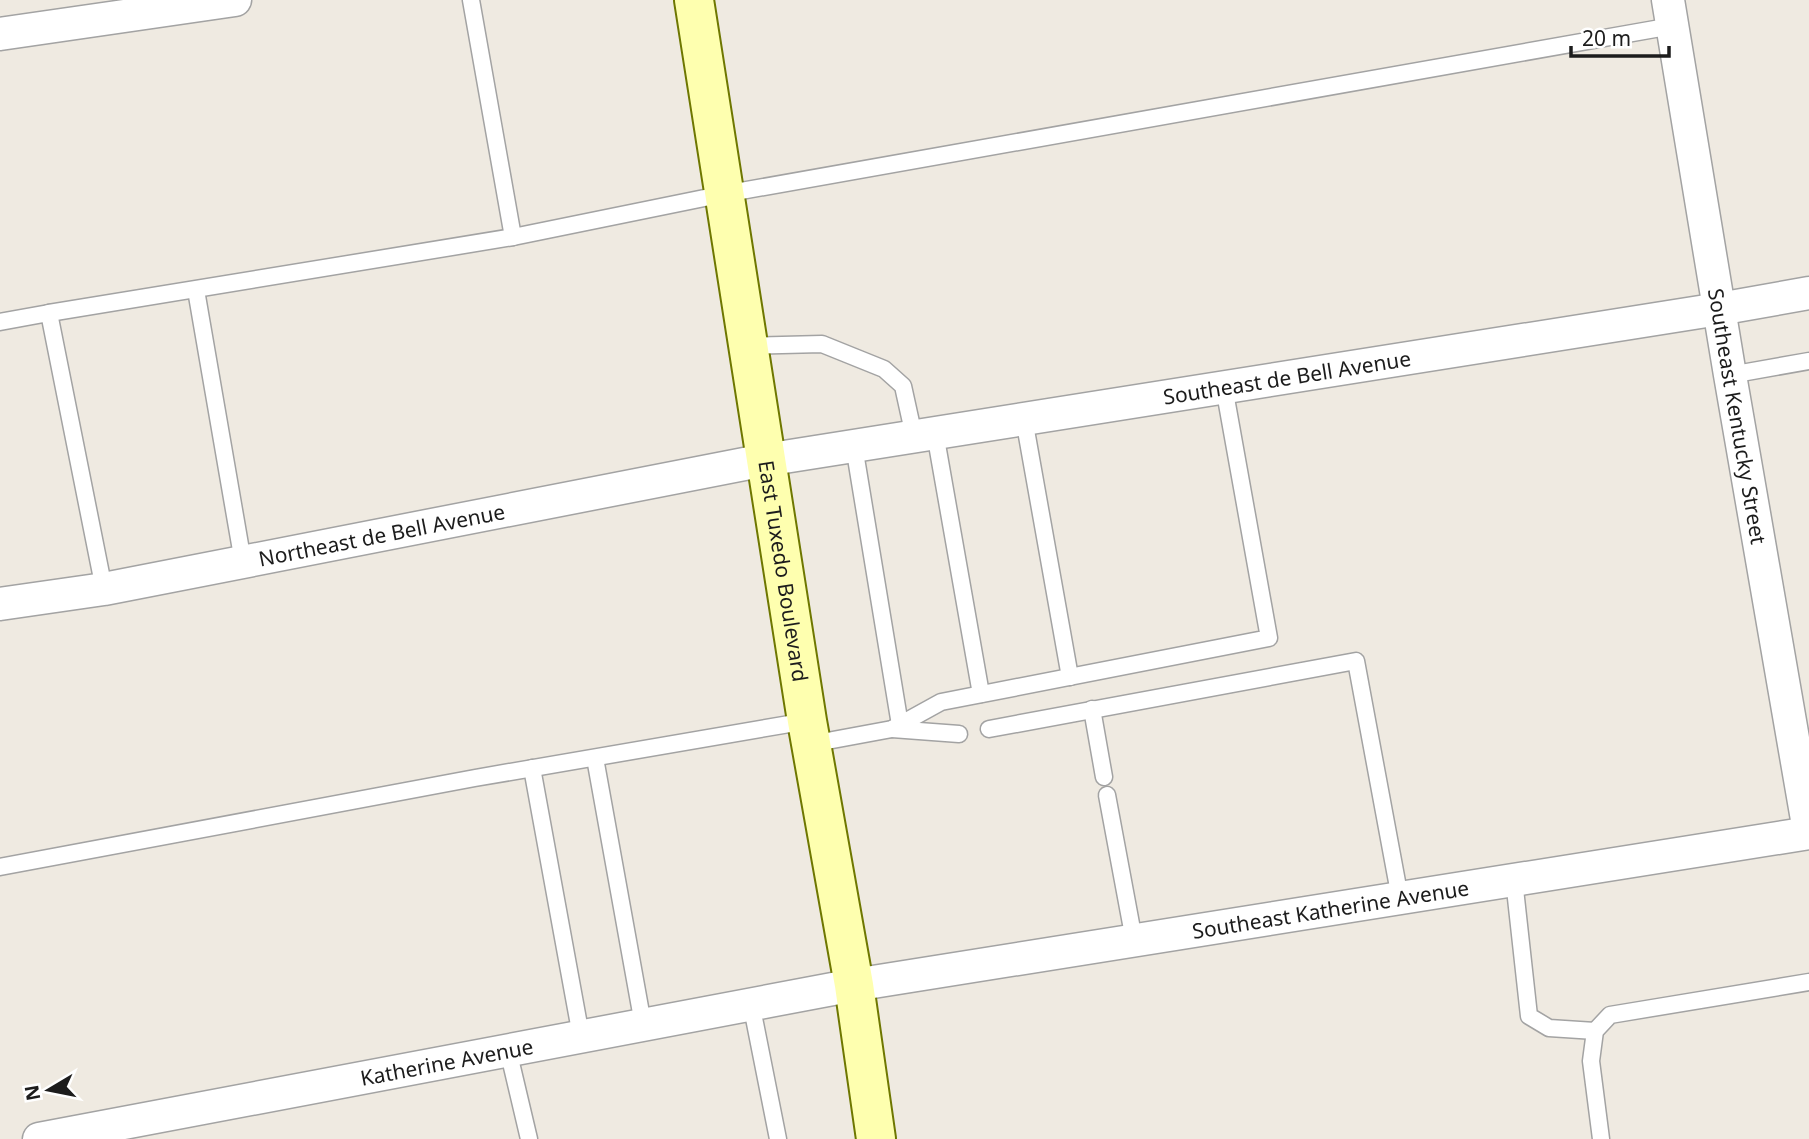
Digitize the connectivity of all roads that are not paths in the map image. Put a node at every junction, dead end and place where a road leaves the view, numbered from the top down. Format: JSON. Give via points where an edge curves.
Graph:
{"nodes":[{"id":1,"x":235,"y":0,"type":"edge"},
{"id":2,"x":471,"y":0,"type":"edge"},
{"id":3,"x":694,"y":0,"type":"edge"},
{"id":4,"x":1670,"y":13,"type":"edge"},
{"id":5,"x":0,"y":34,"type":"edge"},
{"id":6,"x":724,"y":194,"type":"junction"},
{"id":7,"x":513,"y":236,"type":"junction"},
{"id":8,"x":196,"y":290,"type":"junction"},
{"id":9,"x":1809,"y":293,"type":"edge"},
{"id":10,"x":1719,"y":309,"type":"junction"},
{"id":11,"x":50,"y":313,"type":"junction"},
{"id":12,"x":0,"y":322,"type":"edge"},
{"id":13,"x":747,"y":346,"type":"junction"},
{"id":14,"x":1809,"y":361,"type":"edge"},
{"id":15,"x":1730,"y":374,"type":"junction"},
{"id":16,"x":1224,"y":387,"type":"junction"},
{"id":17,"x":1024,"y":419,"type":"junction"},
{"id":18,"x":925,"y":434,"type":"junction"},
{"id":19,"x":854,"y":446,"type":"junction"},
{"id":20,"x":765,"y":460,"type":"junction"},
{"id":21,"x":243,"y":562,"type":"junction"},
{"id":22,"x":104,"y":589,"type":"junction"},
{"id":23,"x":0,"y":604,"type":"edge"},
{"id":24,"x":1070,"y":677,"type":"junction"},
{"id":25,"x":981,"y":694,"type":"junction"},
{"id":26,"x":1092,"y":709,"type":"junction"},
{"id":27,"x":896,"y":727,"type":"junction"},
{"id":28,"x":989,"y":729,"type":"dead end"},
{"id":29,"x":809,"y":733,"type":"junction"},
{"id":30,"x":960,"y":734,"type":"dead end"},
{"id":31,"x":595,"y":758,"type":"junction"},
{"id":32,"x":532,"y":768,"type":"junction"},
{"id":33,"x":1104,"y":777,"type":"dead end"},
{"id":34,"x":1107,"y":795,"type":"dead end"},
{"id":35,"x":1809,"y":832,"type":"edge"},
{"id":36,"x":0,"y":867,"type":"edge"},
{"id":37,"x":1514,"y":880,"type":"junction"},
{"id":38,"x":1400,"y":898,"type":"junction"},
{"id":39,"x":1134,"y":940,"type":"junction"},
{"id":40,"x":1809,"y":982,"type":"edge"},
{"id":41,"x":854,"y":985,"type":"junction"},
{"id":42,"x":751,"y":1003,"type":"junction"},
{"id":43,"x":643,"y":1024,"type":"junction"},
{"id":44,"x":1595,"y":1031,"type":"junction"},
{"id":45,"x":581,"y":1036,"type":"junction"},
{"id":46,"x":508,"y":1050,"type":"junction"},
{"id":47,"x":39,"y":1139,"type":"edge"},
{"id":48,"x":529,"y":1139,"type":"edge"},
{"id":49,"x":778,"y":1139,"type":"edge"},
{"id":50,"x":876,"y":1139,"type":"edge"},
{"id":51,"x":1601,"y":1139,"type":"edge"}],
"edges":[{"from":1,"to":5,"type":"street"},
{"from":2,"to":7,"type":"lane"},
{"from":3,"to":6,"type":"main road","name":"East Tuxedo Boulevard"},
{"from":4,"to":6,"type":"lane"},
{"from":4,"to":10,"type":"street","name":"Southeast Kentucky Street"},
{"from":6,"to":7,"type":"lane"},
{"from":6,"to":13,"type":"main road","name":"East Tuxedo Boulevard"},
{"from":7,"to":8,"type":"lane"},
{"from":8,"to":11,"type":"lane"},
{"from":8,"to":21,"type":"lane"},
{"from":9,"to":10,"type":"street","name":"Southeast de Bell Avenue"},
{"from":10,"to":15,"type":"street","name":"Southeast Kentucky Street"},
{"from":10,"to":16,"type":"street","name":"Southeast de Bell Avenue"},
{"from":11,"to":12,"type":"lane"},
{"from":11,"to":22,"type":"lane"},
{"from":13,"to":18,"type":"lane","via":[[822,344],[884,369],[902,386]]},
{"from":13,"to":20,"type":"main road","name":"East Tuxedo Boulevard"},
{"from":14,"to":15,"type":"lane"},
{"from":15,"to":35,"type":"street","name":"Southeast Kentucky Street"},
{"from":16,"to":17,"type":"street","name":"Southeast de Bell Avenue"},
{"from":16,"to":24,"type":"lane","via":[[1269,638]]},
{"from":17,"to":18,"type":"street","name":"Southeast de Bell Avenue"},
{"from":17,"to":24,"type":"lane"},
{"from":18,"to":19,"type":"street","name":"Southeast de Bell Avenue"},
{"from":18,"to":25,"type":"lane"},
{"from":19,"to":20,"type":"street","name":"Southeast de Bell Avenue"},
{"from":19,"to":27,"type":"lane"},
{"from":20,"to":21,"type":"street","name":"Northeast de Bell Avenue"},
{"from":20,"to":29,"type":"main road","name":"East Tuxedo Boulevard"},
{"from":21,"to":22,"type":"street","name":"Northeast de Bell Avenue"},
{"from":22,"to":23,"type":"street","name":"Northeast de Bell Avenue"},
{"from":24,"to":25,"type":"lane"},
{"from":25,"to":27,"type":"lane","via":[[941,702]]},
{"from":26,"to":28,"type":"lane"},
{"from":26,"to":33,"type":"lane"},
{"from":26,"to":38,"type":"lane","via":[[1356,661]]},
{"from":27,"to":29,"type":"lane"},
{"from":27,"to":30,"type":"lane"},
{"from":29,"to":31,"type":"lane"},
{"from":29,"to":41,"type":"main road","name":"East Tuxedo Boulevard"},
{"from":31,"to":32,"type":"lane"},
{"from":31,"to":43,"type":"lane"},
{"from":32,"to":36,"type":"lane"},
{"from":32,"to":45,"type":"lane"},
{"from":34,"to":39,"type":"lane"},
{"from":35,"to":37,"type":"street","name":"Southeast Katherine Avenue"},
{"from":37,"to":38,"type":"street","name":"Southeast Katherine Avenue"},
{"from":37,"to":44,"type":"lane","via":[[1529,1016],[1549,1028]]},
{"from":38,"to":39,"type":"street","name":"Southeast Katherine Avenue"},
{"from":39,"to":41,"type":"street","name":"Southeast Katherine Avenue"},
{"from":40,"to":44,"type":"lane","via":[[1610,1015]]},
{"from":41,"to":42,"type":"street","name":"Katherine Avenue"},
{"from":41,"to":50,"type":"main road","name":"East Tuxedo Boulevard"},
{"from":42,"to":43,"type":"street","name":"Katherine Avenue"},
{"from":42,"to":49,"type":"lane"},
{"from":43,"to":45,"type":"street","name":"Katherine Avenue"},
{"from":44,"to":51,"type":"lane","via":[[1591,1060]]},
{"from":45,"to":46,"type":"street","name":"Katherine Avenue"},
{"from":46,"to":47,"type":"street","name":"Katherine Avenue"},
{"from":46,"to":48,"type":"lane"}]}
